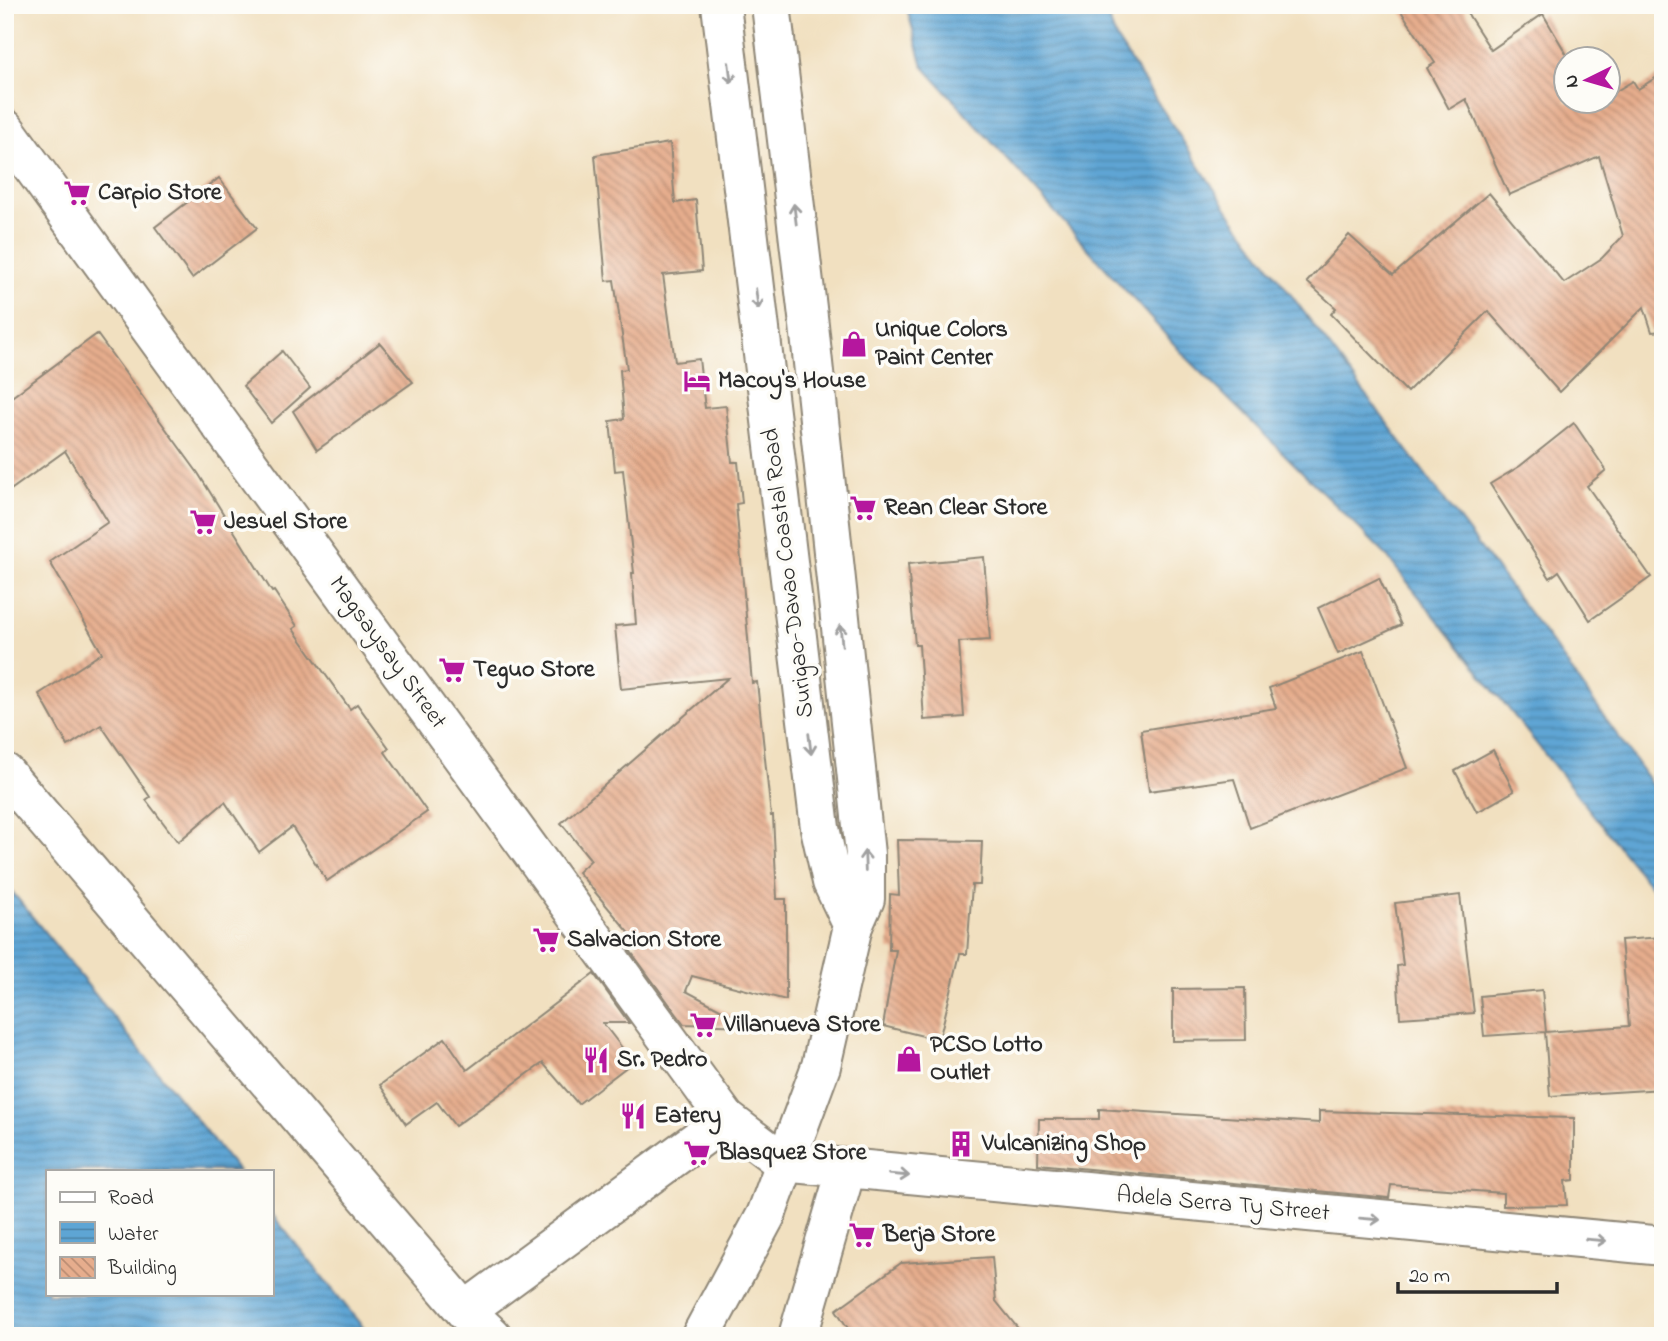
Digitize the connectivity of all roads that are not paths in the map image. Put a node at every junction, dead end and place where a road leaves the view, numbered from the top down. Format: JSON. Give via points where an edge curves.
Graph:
{"nodes":[{"id":1,"x":721,"y":5,"type":"edge"},
{"id":2,"x":771,"y":5,"type":"edge"},
{"id":3,"x":5,"y":129,"type":"edge"},
{"id":4,"x":5,"y":773,"type":"edge"},
{"id":5,"x":853,"y":926,"type":"junction"},
{"id":6,"x":726,"y":1119,"type":"junction"},
{"id":7,"x":783,"y":1162,"type":"junction"},
{"id":8,"x":846,"y":1170,"type":"junction"},
{"id":9,"x":1649,"y":1245,"type":"edge"},
{"id":10,"x":478,"y":1323,"type":"edge"},
{"id":11,"x":701,"y":1336,"type":"edge"},
{"id":12,"x":798,"y":1336,"type":"edge"}],
"edges":[{"from":1,"to":5,"type":"main road","name":"Surigao-Davao Coastal Road","one_way":true,"via":[[820,828],[832,882]]},
{"from":5,"to":2,"type":"main road","name":"Surigao-Davao Coastal Road","one_way":true,"via":[[865,899],[865,854]]},
{"from":3,"to":6,"type":"main road","name":"Magsaysay Street"},
{"from":4,"to":10,"type":"main road"},
{"from":5,"to":7,"type":"main road","name":"Surigao-Davao Coastal Road","via":[[821,1066]]},
{"from":6,"to":7,"type":"main road","name":"Magsaysay Street"},
{"from":6,"to":10,"type":"main road"},
{"from":7,"to":8,"type":"main road","name":"Adela Serra Ty Street"},
{"from":7,"to":11,"type":"main road","name":"Surigao-Davao Coastal Road","via":[[766,1215]]},
{"from":8,"to":9,"type":"main road","name":"Adela Serra Ty Street","one_way":true},
{"from":8,"to":12,"type":"main road"}]}
